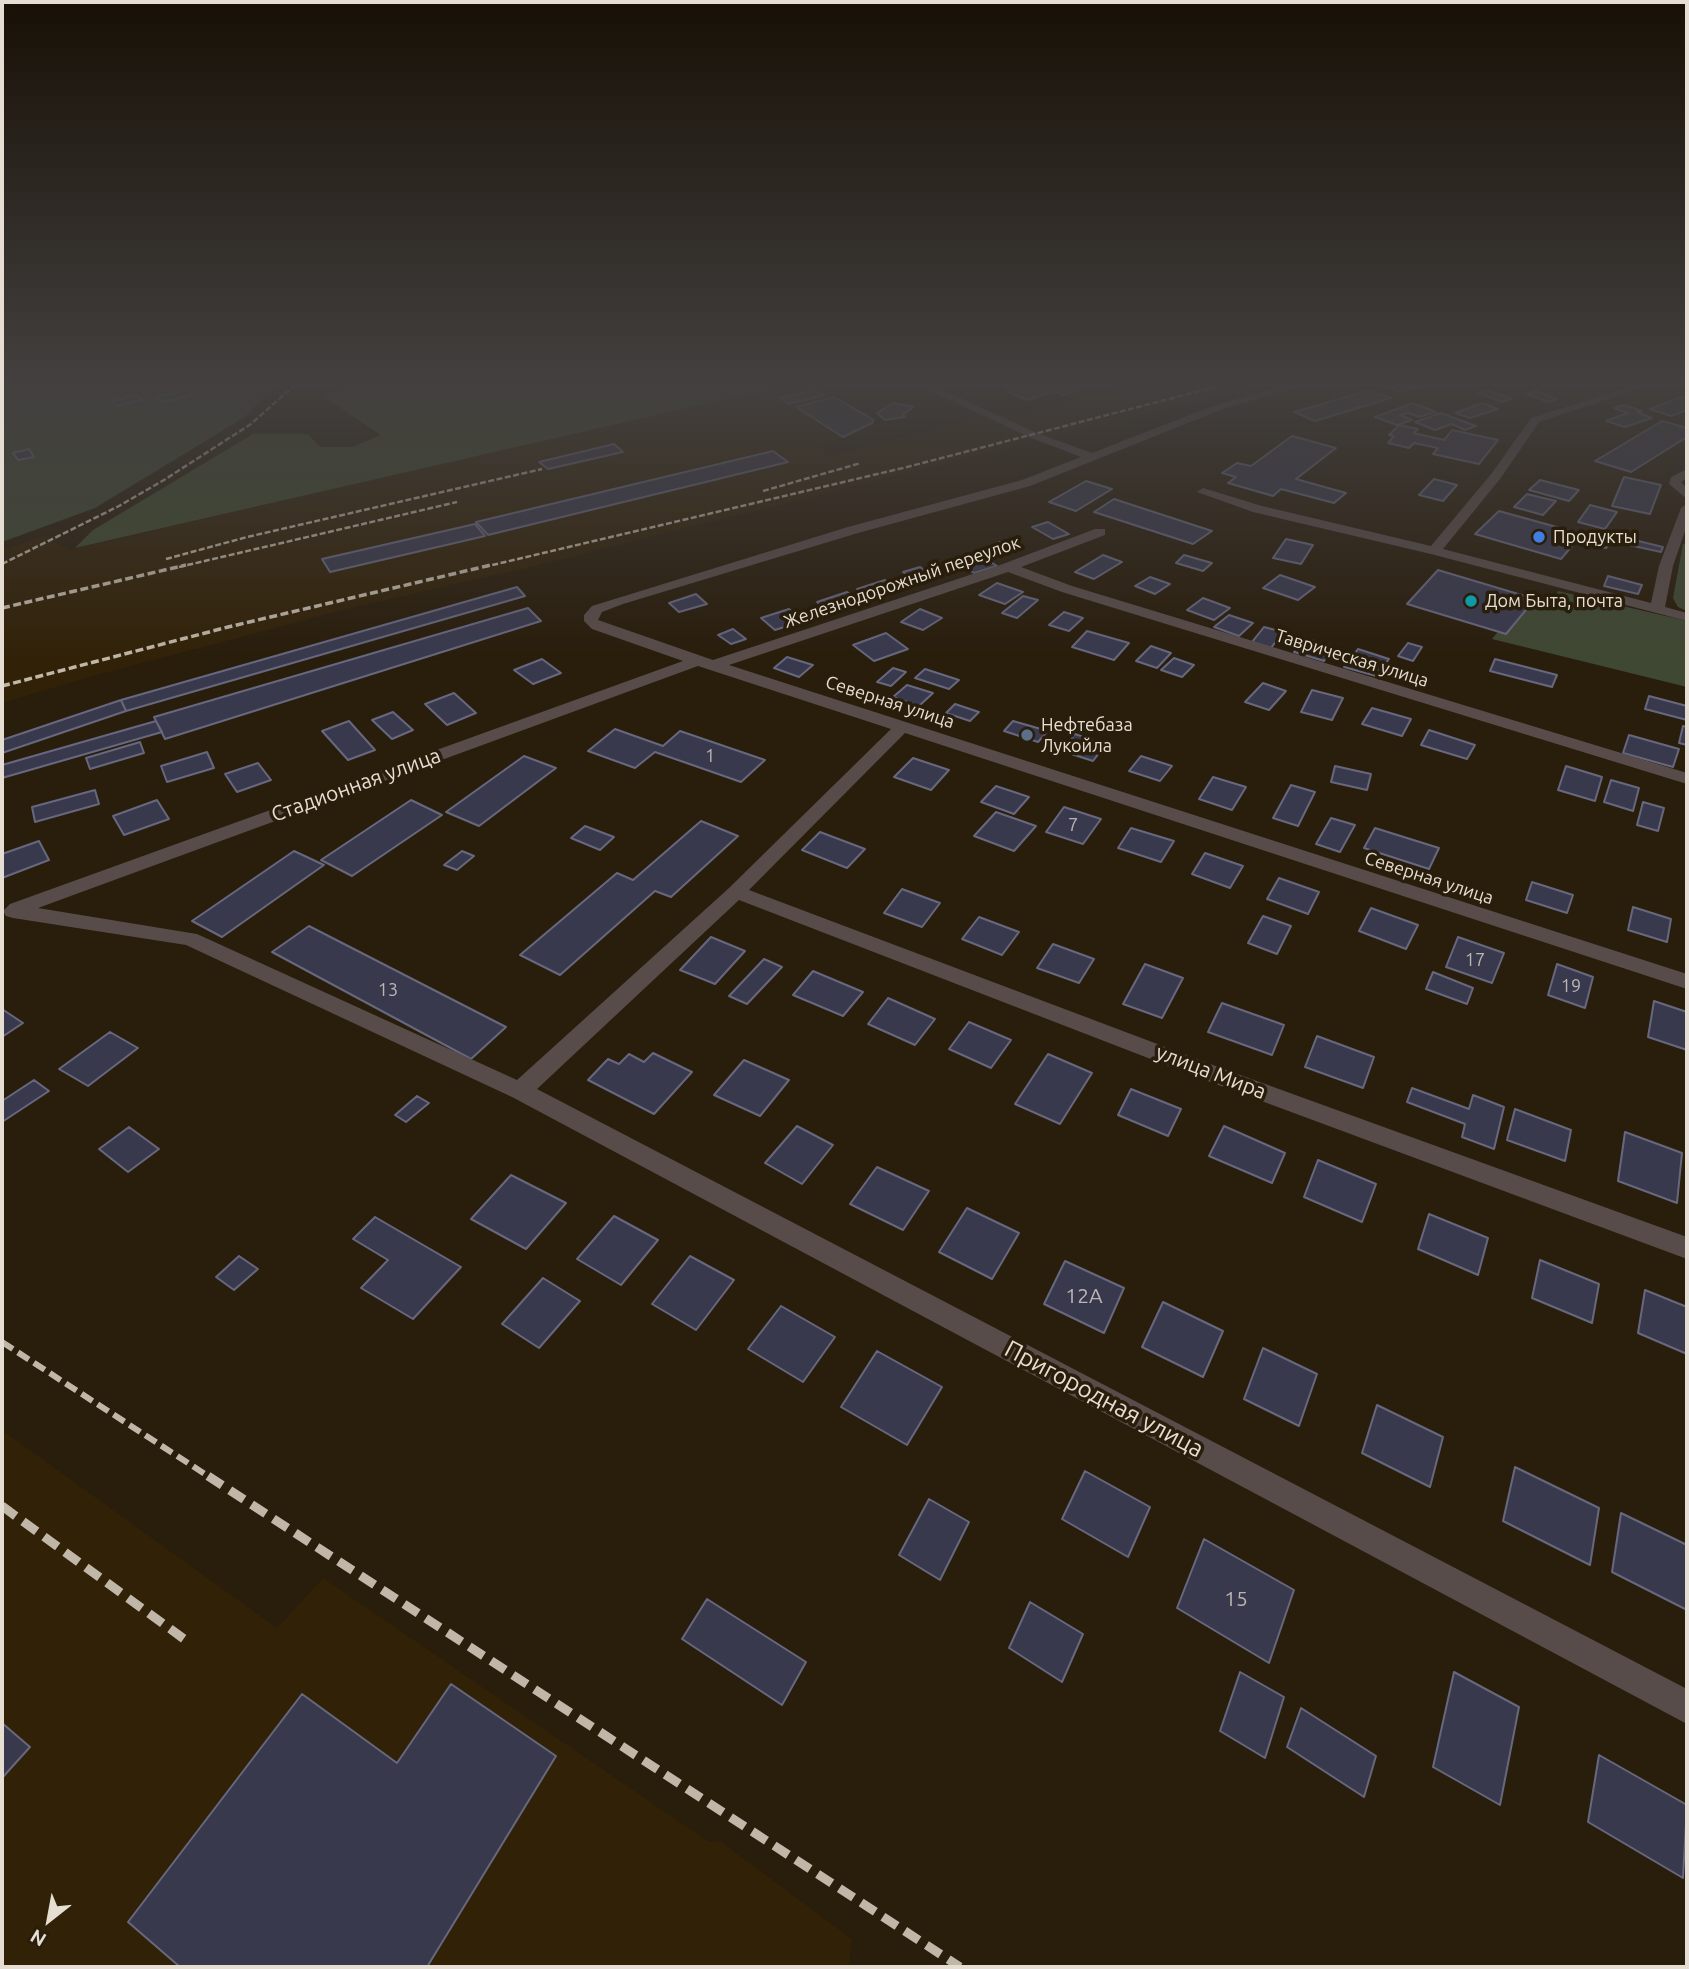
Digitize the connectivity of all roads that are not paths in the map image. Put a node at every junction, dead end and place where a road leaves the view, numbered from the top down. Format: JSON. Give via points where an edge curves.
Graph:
{"nodes":[{"id":1,"x":1040,"y":478,"type":"edge"},
{"id":2,"x":1494,"y":478,"type":"edge"},
{"id":3,"x":1679,"y":478,"type":"edge"},
{"id":4,"x":1203,"y":492,"type":"dead end"},
{"id":5,"x":1687,"y":495,"type":"edge"},
{"id":6,"x":1687,"y":508,"type":"edge"},
{"id":7,"x":1100,"y":532,"type":"dead end"},
{"id":8,"x":1434,"y":551,"type":"junction"},
{"id":9,"x":1008,"y":567,"type":"junction"},
{"id":10,"x":1657,"y":610,"type":"junction"},
{"id":11,"x":1687,"y":617,"type":"edge"},
{"id":12,"x":707,"y":662,"type":"junction"},
{"id":13,"x":903,"y":726,"type":"junction"},
{"id":14,"x":1687,"y":779,"type":"edge"},
{"id":15,"x":736,"y":892,"type":"junction"},
{"id":16,"x":7,"y":913,"type":"edge"},
{"id":17,"x":1687,"y":982,"type":"edge"},
{"id":18,"x":520,"y":1091,"type":"junction"},
{"id":19,"x":1687,"y":1248,"type":"edge"},
{"id":20,"x":1687,"y":1707,"type":"edge"}],
"edges":[{"from":1,"to":12,"type":"street","name":"Северная улица","via":[[618,601],[591,615],[597,626]]},
{"from":2,"to":8,"type":"street"},
{"from":3,"to":5,"type":"street","via":[[1675,484]]},
{"from":4,"to":8,"type":"street"},
{"from":6,"to":10,"type":"street","via":[[1666,566]]},
{"from":7,"to":9,"type":"street","name":"Железнодорожный переулок"},
{"from":8,"to":10,"type":"street"},
{"from":9,"to":12,"type":"street","name":"Железнодорожный переулок"},
{"from":9,"to":14,"type":"street","name":"Таврическая улица","via":[[1080,594]]},
{"from":10,"to":11,"type":"street"},
{"from":12,"to":13,"type":"street","name":"Северная улица"},
{"from":12,"to":16,"type":"street","name":"Стадионная улица"},
{"from":13,"to":15,"type":"street"},
{"from":13,"to":17,"type":"street","name":"Северная улица"},
{"from":15,"to":18,"type":"street"},
{"from":15,"to":19,"type":"street","name":"улица Мира"},
{"from":16,"to":18,"type":"street","name":"Стадионная улица","via":[[190,939]]},
{"from":18,"to":20,"type":"street","name":"Пригородная улица"}]}
